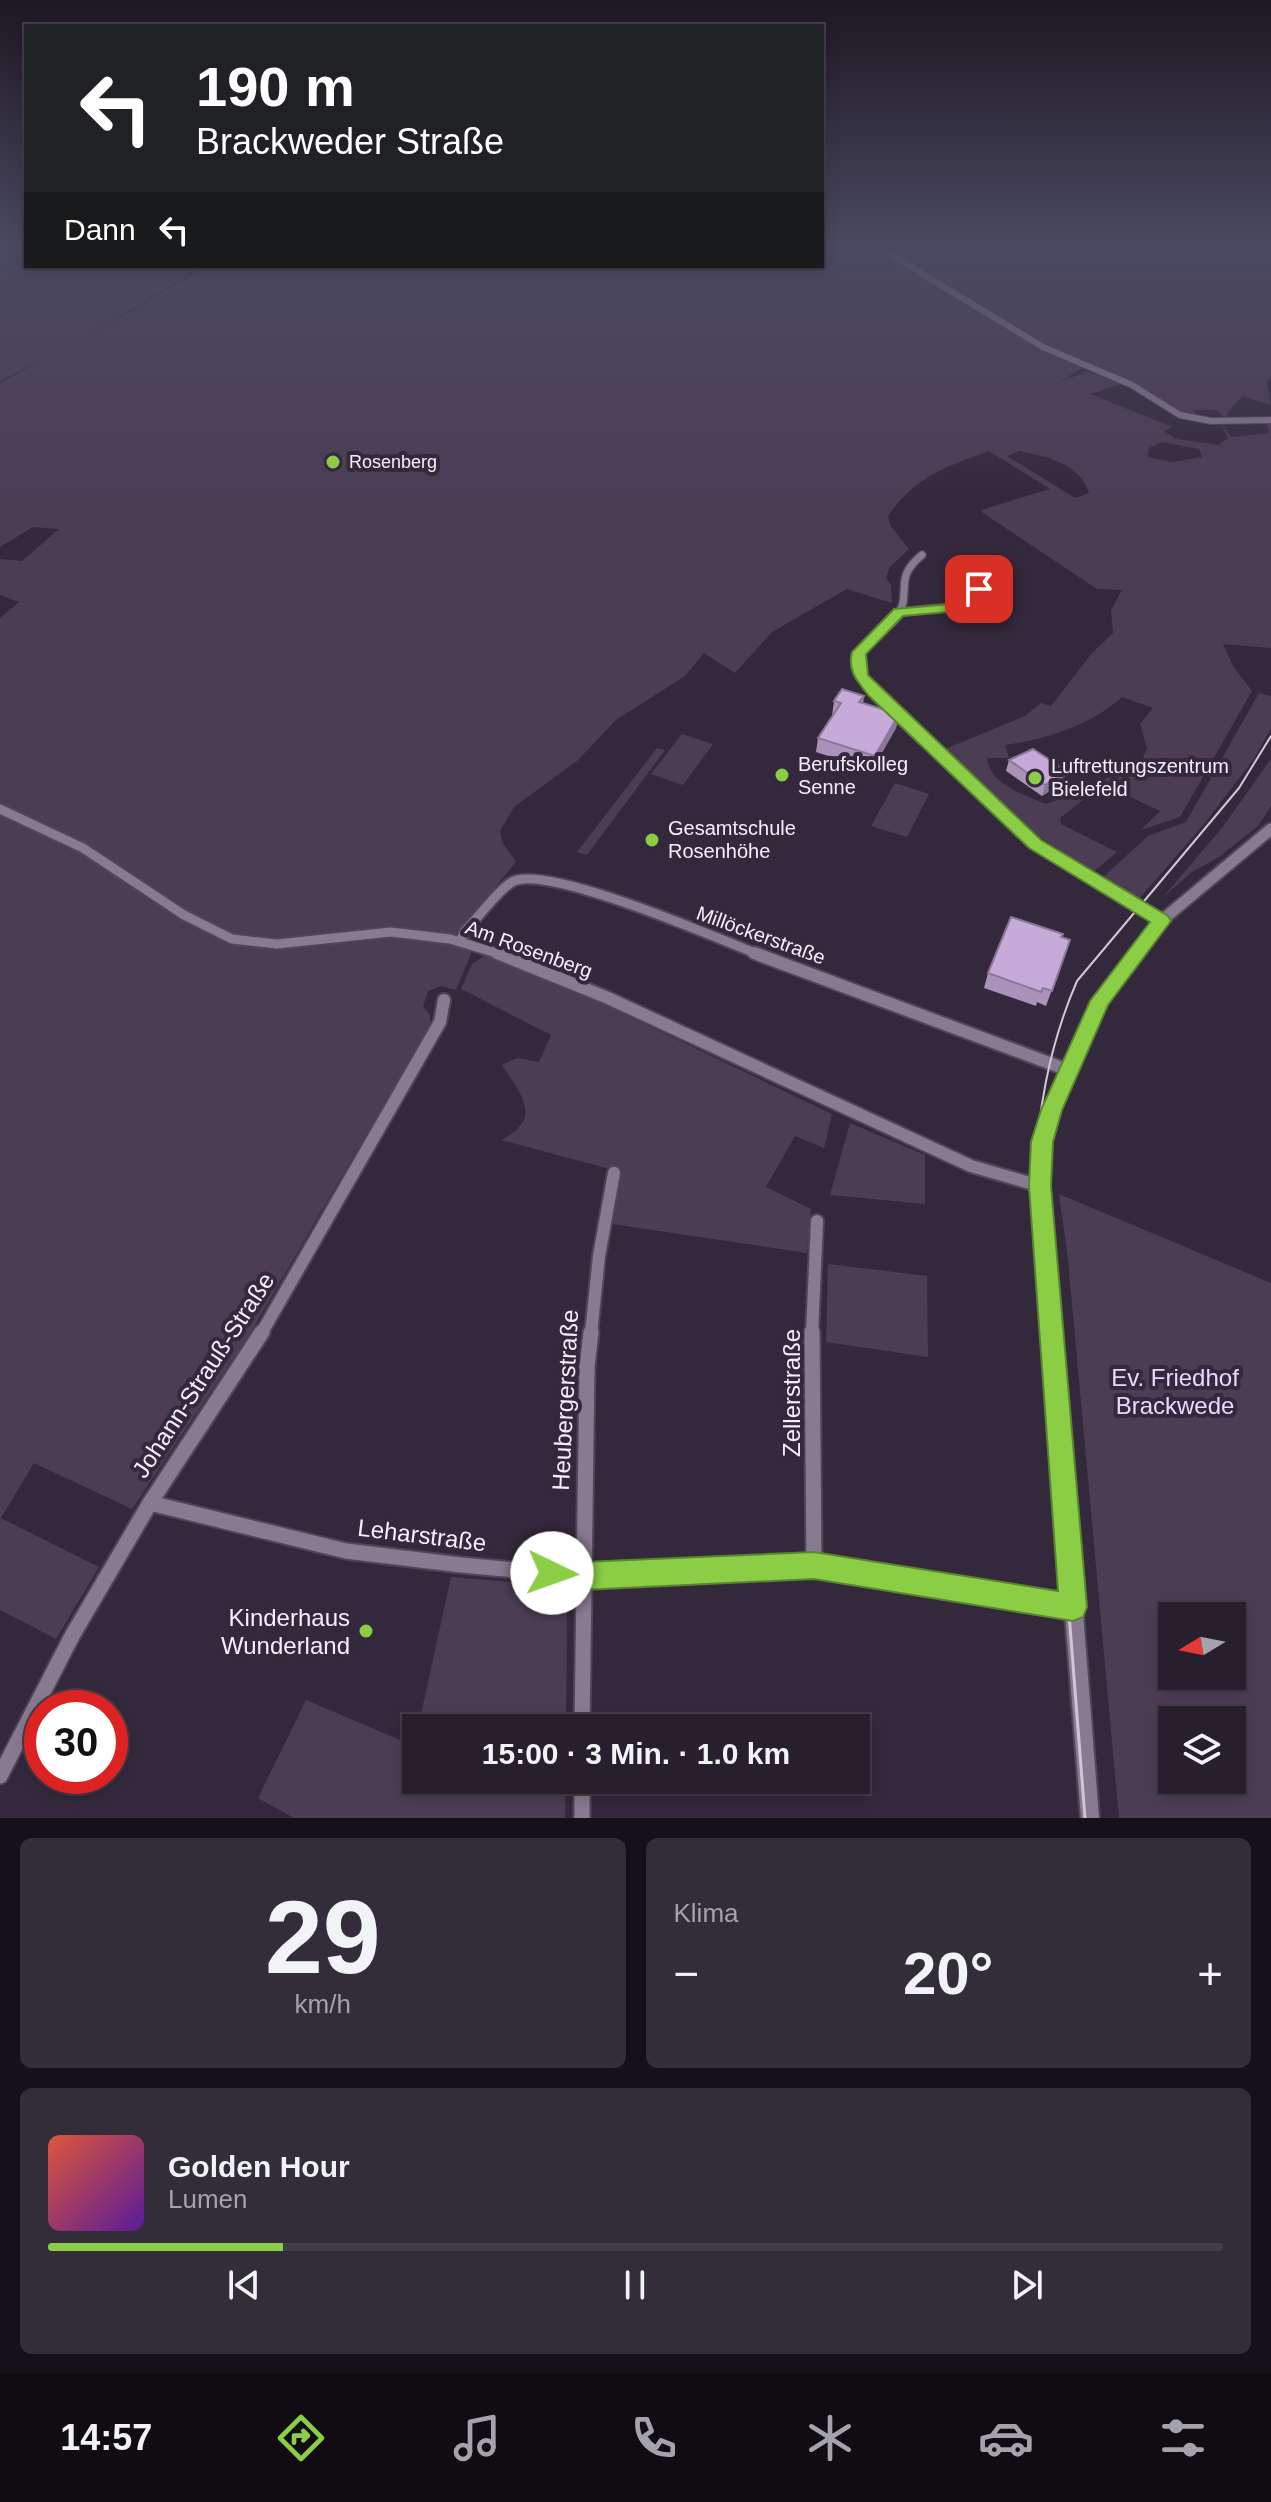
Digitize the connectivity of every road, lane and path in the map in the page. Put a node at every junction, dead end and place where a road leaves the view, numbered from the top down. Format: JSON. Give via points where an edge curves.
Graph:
{"nodes":[{"id":1,"x":1016,"y":330,"type":"edge"},
{"id":2,"x":1271,"y":420,"type":"edge"},
{"id":3,"x":922,"y":555,"type":"dead end"},
{"id":4,"x":979,"y":589,"type":"dead end"},
{"id":5,"x":899,"y":612,"type":"junction"},
{"id":6,"x":0,"y":809,"type":"edge"},
{"id":7,"x":1271,"y":829,"type":"edge"},
{"id":8,"x":1161,"y":921,"type":"junction"},
{"id":9,"x":460,"y":941,"type":"junction"},
{"id":10,"x":444,"y":1000,"type":"dead end"},
{"id":11,"x":1068,"y":1070,"type":"junction"},
{"id":12,"x":614,"y":1173,"type":"dead end"},
{"id":13,"x":1040,"y":1186,"type":"junction"},
{"id":14,"x":817,"y":1221,"type":"dead end"},
{"id":15,"x":150,"y":1503,"type":"junction"},
{"id":16,"x":814,"y":1566,"type":"junction"},
{"id":17,"x":582,"y":1576,"type":"junction"},
{"id":18,"x":1073,"y":1607,"type":"junction"},
{"id":19,"x":582,"y":1714,"type":"edge"},
{"id":20,"x":0,"y":1776,"type":"edge"},
{"id":21,"x":582,"y":1794,"type":"edge"},
{"id":22,"x":582,"y":1818,"type":"edge"},
{"id":23,"x":1090,"y":1818,"type":"edge"}],
"edges":[{"from":1,"to":2,"type":"street","via":[[1180,415],[1211,421]]},
{"from":3,"to":5,"type":"street","via":[[902,576]]},
{"from":4,"to":5,"type":"street","via":[[954,608]]},
{"from":5,"to":8,"type":"street","via":[[859,652],[857,668],[867,685],[1035,844]]},
{"from":6,"to":9,"type":"street","name":"Am Rosenberg","via":[[108,863],[232,939],[259,945],[303,943],[387,931]]},
{"from":7,"to":8,"type":"street"},
{"from":8,"to":11,"type":"street","via":[[1100,1001]]},
{"from":9,"to":11,"type":"street","name":"Millöckerstraße","via":[[512,882],[557,882]]},
{"from":9,"to":13,"type":"street","name":"Am Rosenberg","via":[[588,989],[1012,1182]]},
{"from":10,"to":15,"type":"street","name":"Johann-Strauß-Straße","via":[[440,1022],[331,1215],[261,1334]]},
{"from":11,"to":13,"type":"street","via":[[1042,1142]]},
{"from":12,"to":17,"type":"street","name":"Heubergerstraße","via":[[587,1367]]},
{"from":13,"to":18,"type":"street"},
{"from":14,"to":16,"type":"street","name":"Zellerstraße","via":[[812,1316]]},
{"from":15,"to":17,"type":"street","name":"Leharstraße","via":[[346,1551]]},
{"from":15,"to":20,"type":"street","name":"Johann-Strauß-Straße","via":[[54,1667]]},
{"from":16,"to":17,"type":"street","name":"Leharstraße"},
{"from":16,"to":18,"type":"street","name":"Leharstraße"},
{"from":17,"to":19,"type":"street","name":"Heubergerstraße"},
{"from":18,"to":23,"type":"street"},
{"from":21,"to":22,"type":"street"}]}
